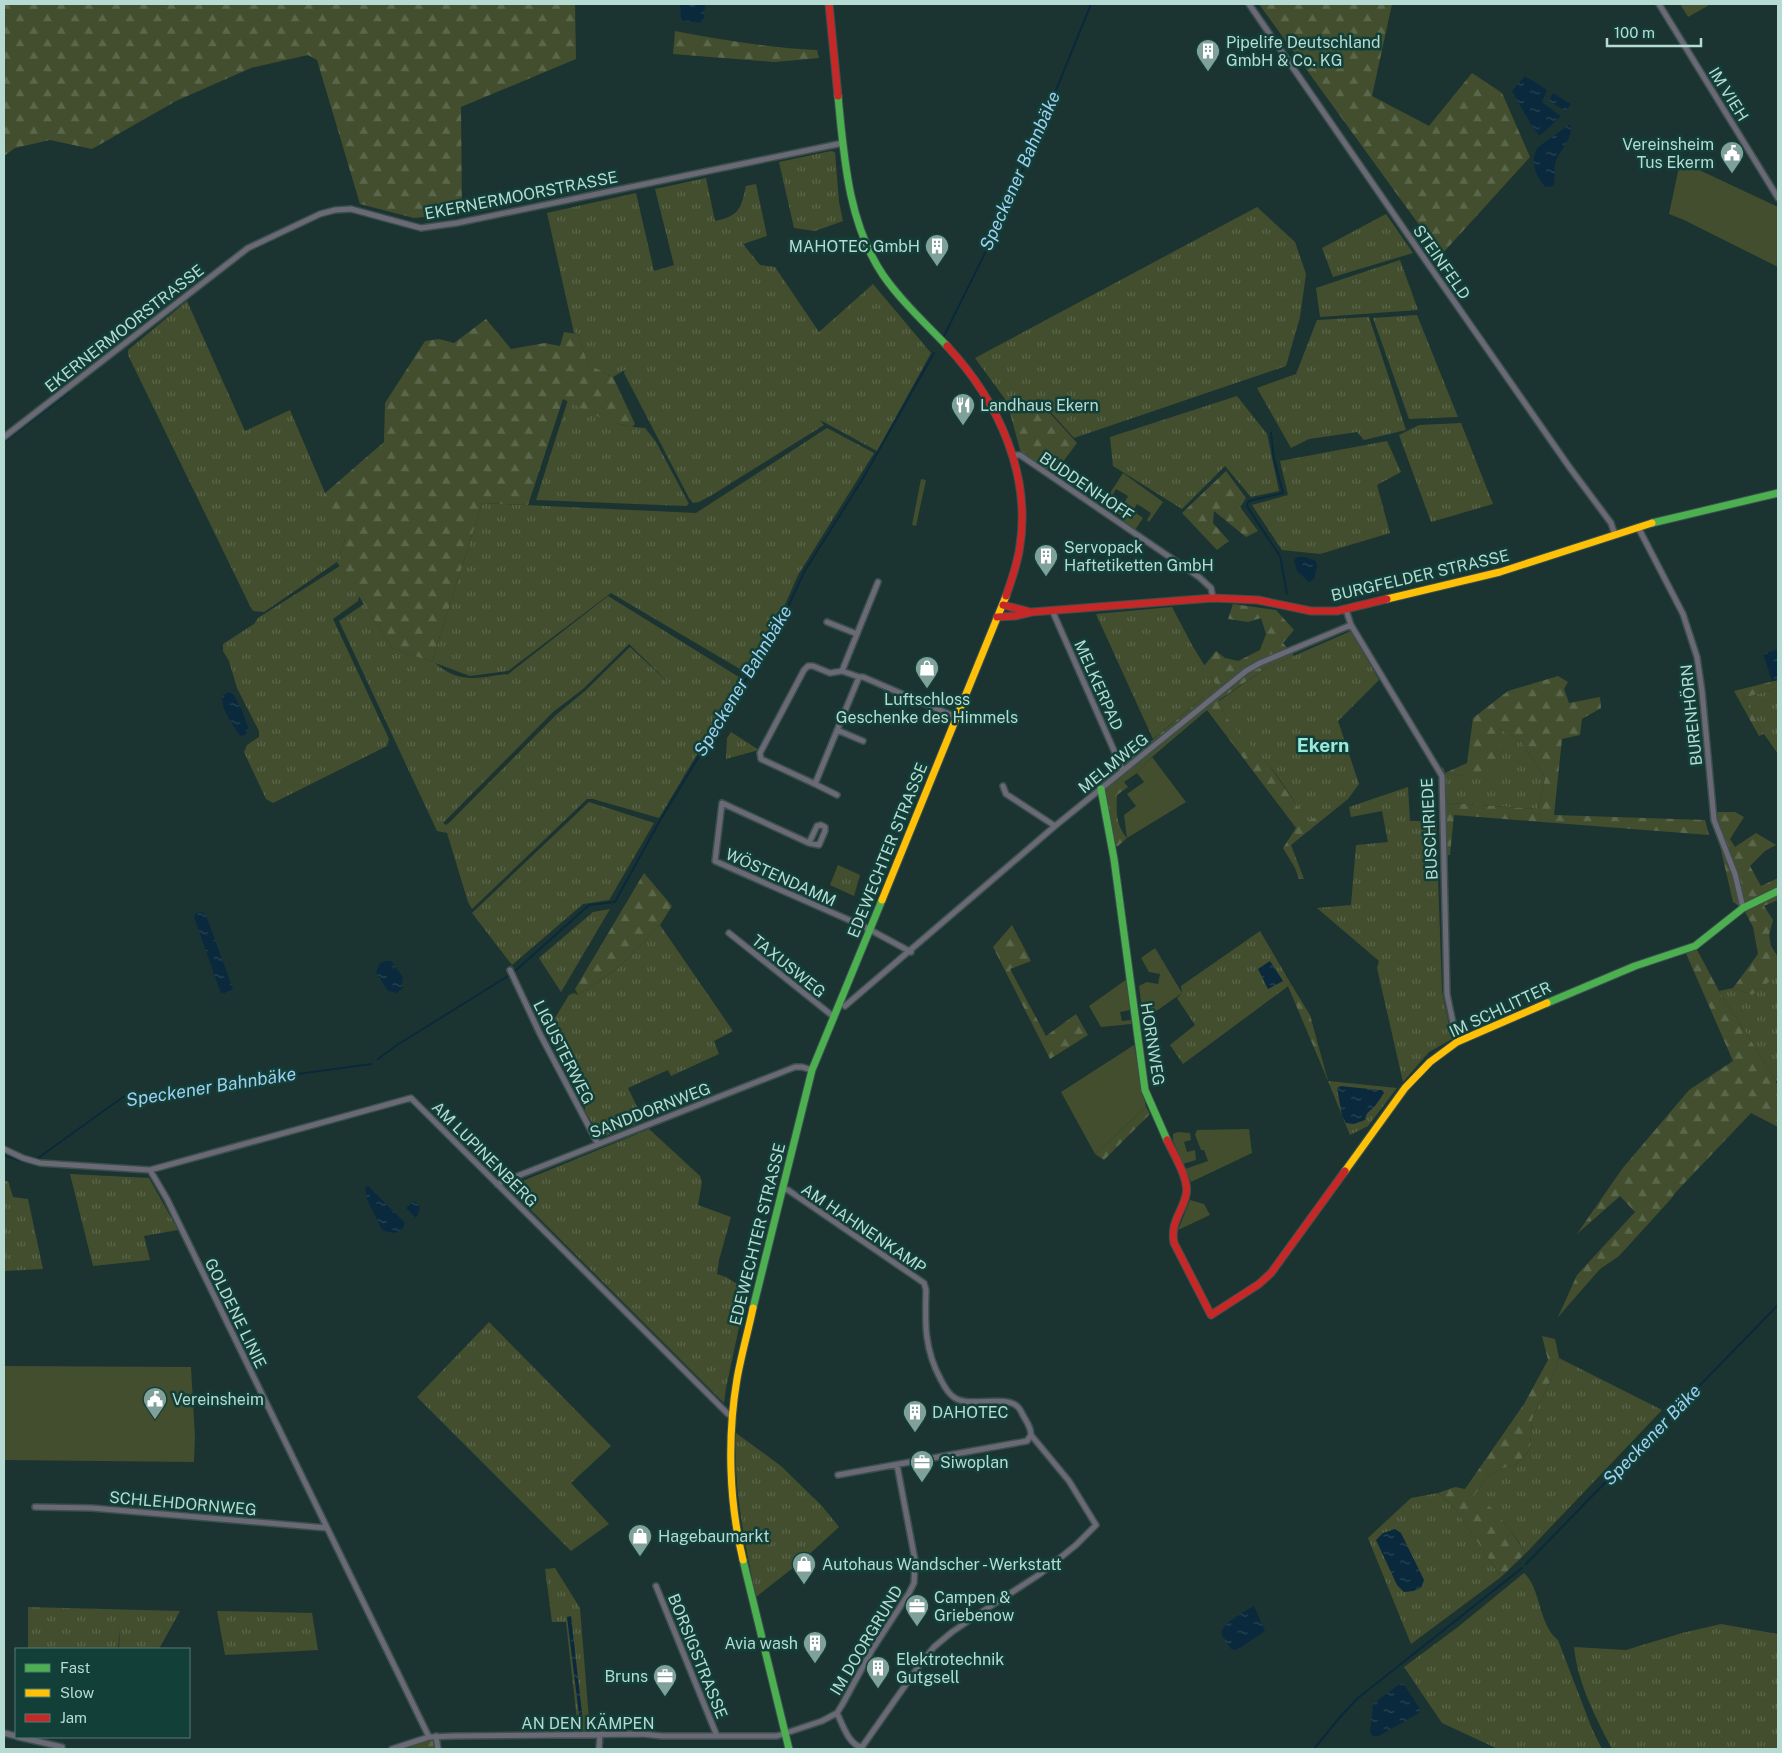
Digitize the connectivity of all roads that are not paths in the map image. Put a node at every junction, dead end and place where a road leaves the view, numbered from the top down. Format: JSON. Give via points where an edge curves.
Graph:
{"nodes":[{"id":1,"x":829,"y":4,"type":"edge"},
{"id":2,"x":1249,"y":4,"type":"edge"},
{"id":3,"x":1659,"y":4,"type":"edge"},
{"id":4,"x":843,"y":143,"type":"junction"},
{"id":5,"x":1778,"y":198,"type":"edge"},
{"id":6,"x":4,"y":437,"type":"edge"},
{"id":7,"x":1013,"y":455,"type":"junction"},
{"id":8,"x":1778,"y":493,"type":"edge"},
{"id":9,"x":1638,"y":527,"type":"junction"},
{"id":10,"x":1615,"y":535,"type":"junction"},
{"id":11,"x":878,"y":582,"type":"dead end"},
{"id":12,"x":1213,"y":598,"type":"junction"},
{"id":13,"x":1003,"y":605,"type":"junction"},
{"id":14,"x":1052,"y":610,"type":"junction"},
{"id":15,"x":1346,"y":610,"type":"junction"},
{"id":16,"x":1030,"y":612,"type":"junction"},
{"id":17,"x":997,"y":618,"type":"junction"},
{"id":18,"x":826,"y":622,"type":"dead end"},
{"id":19,"x":1351,"y":625,"type":"junction"},
{"id":20,"x":856,"y":634,"type":"junction"},
{"id":21,"x":842,"y":671,"type":"junction"},
{"id":22,"x":859,"y":677,"type":"junction"},
{"id":23,"x":956,"y":717,"type":"junction"},
{"id":24,"x":837,"y":730,"type":"junction"},
{"id":25,"x":863,"y":741,"type":"dead end"},
{"id":26,"x":1123,"y":771,"type":"junction"},
{"id":27,"x":815,"y":784,"type":"junction"},
{"id":28,"x":1003,"y":786,"type":"dead end"},
{"id":29,"x":1101,"y":789,"type":"junction"},
{"id":30,"x":838,"y":795,"type":"dead end"},
{"id":31,"x":1056,"y":826,"type":"junction"},
{"id":32,"x":809,"y":843,"type":"dead end"},
{"id":33,"x":1778,"y":891,"type":"edge"},
{"id":34,"x":1743,"y":908,"type":"junction"},
{"id":35,"x":869,"y":930,"type":"junction"},
{"id":36,"x":729,"y":934,"type":"dead end"},
{"id":37,"x":911,"y":952,"type":"junction"},
{"id":38,"x":510,"y":970,"type":"dead end"},
{"id":39,"x":845,"y":1006,"type":"dead end"},
{"id":40,"x":834,"y":1017,"type":"junction"},
{"id":41,"x":1458,"y":1042,"type":"junction"},
{"id":42,"x":812,"y":1070,"type":"junction"},
{"id":43,"x":598,"y":1144,"type":"junction"},
{"id":44,"x":4,"y":1149,"type":"edge"},
{"id":45,"x":150,"y":1170,"type":"junction"},
{"id":46,"x":497,"y":1184,"type":"junction"},
{"id":47,"x":782,"y":1189,"type":"junction"},
{"id":48,"x":1211,"y":1316,"type":"joint"},
{"id":49,"x":733,"y":1415,"type":"junction"},
{"id":50,"x":1031,"y":1435,"type":"junction"},
{"id":51,"x":897,"y":1466,"type":"junction"},
{"id":52,"x":838,"y":1476,"type":"dead end"},
{"id":53,"x":36,"y":1507,"type":"dead end"},
{"id":54,"x":328,"y":1528,"type":"junction"},
{"id":55,"x":656,"y":1586,"type":"dead end"},
{"id":56,"x":837,"y":1713,"type":"junction"},
{"id":57,"x":785,"y":1734,"type":"junction"},
{"id":58,"x":600,"y":1735,"type":"junction"},
{"id":59,"x":436,"y":1736,"type":"junction"},
{"id":60,"x":717,"y":1736,"type":"junction"},
{"id":61,"x":429,"y":1737,"type":"junction"},
{"id":62,"x":22,"y":1738,"type":"edge"},
{"id":63,"x":62,"y":1747,"type":"dead end"},
{"id":64,"x":392,"y":1749,"type":"edge"},
{"id":65,"x":438,"y":1749,"type":"edge"},
{"id":66,"x":599,"y":1749,"type":"edge"},
{"id":67,"x":789,"y":1749,"type":"edge"}],
"edges":[{"from":1,"to":4,"type":"street","name":"EDEWECHTER STRASSE"},
{"from":2,"to":10,"type":"street","name":"STEINFELD","via":[[1611,523]]},
{"from":3,"to":5,"type":"street","name":"IM VIEH"},
{"from":4,"to":6,"type":"street","name":"EKERNERMOORSTRASSE","via":[[457,223],[420,228],[351,209],[320,214],[248,248]]},
{"from":4,"to":7,"type":"street","name":"EDEWECHTER STRASSE","via":[[851,200],[875,263],[900,299],[958,357],[980,385],[997,414]]},
{"from":7,"to":12,"type":"street","name":"BUDDENHOFF","via":[[1020,456],[1199,577],[1211,588]]},
{"from":7,"to":13,"type":"street","name":"EDEWECHTER STRASSE","via":[[1021,528],[1016,565]]},
{"from":8,"to":9,"type":"street","name":"BURGFELDER STRASSE"},
{"from":9,"to":10,"type":"street","name":"BURGFELDER STRASSE"},
{"from":9,"to":34,"type":"street","name":"BURENHÖRN","via":[[1683,614],[1697,657],[1714,820],[1735,874]]},
{"from":10,"to":15,"type":"street","name":"BURGFELDER STRASSE","via":[[1500,572]]},
{"from":11,"to":20,"type":"street"},
{"from":12,"to":14,"type":"street","name":"BURGFELDER STRASSE"},
{"from":12,"to":15,"type":"street","name":"BURGFELDER STRASSE","via":[[1258,600],[1320,612]]},
{"from":13,"to":16,"type":"street","name":"BURGFELDER STRASSE"},
{"from":13,"to":17,"type":"street","name":"EDEWECHTER STRASSE"},
{"from":14,"to":16,"type":"street","name":"BURGFELDER STRASSE"},
{"from":14,"to":26,"type":"street","name":"MELKERPAD"},
{"from":15,"to":19,"type":"street","name":"BUSCHRIEDE"},
{"from":16,"to":17,"type":"street","name":"BURGFELDER STRASSE"},
{"from":17,"to":23,"type":"street","name":"EDEWECHTER STRASSE"},
{"from":18,"to":20,"type":"street"},
{"from":19,"to":26,"type":"street","name":"MELMWEG","via":[[1246,671]]},
{"from":19,"to":41,"type":"street","name":"BUSCHRIEDE","via":[[1442,776],[1447,994]]},
{"from":20,"to":21,"type":"street"},
{"from":21,"to":22,"type":"street"},
{"from":21,"to":27,"type":"street","via":[[830,673],[808,666],[760,753],[761,759]]},
{"from":22,"to":23,"type":"street"},
{"from":22,"to":24,"type":"street"},
{"from":23,"to":35,"type":"street","name":"EDEWECHTER STRASSE"},
{"from":24,"to":25,"type":"street"},
{"from":24,"to":27,"type":"street"},
{"from":26,"to":29,"type":"street","name":"MELMWEG"},
{"from":27,"to":30,"type":"street"},
{"from":28,"to":31,"type":"street","via":[[1006,794]]},
{"from":29,"to":31,"type":"street","name":"MELMWEG"},
{"from":29,"to":48,"type":"street","name":"HORNWEG","via":[[1114,859],[1145,1090],[1184,1177],[1187,1193],[1172,1232],[1174,1244]]},
{"from":31,"to":37,"type":"street","name":"MELMWEG"},
{"from":32,"to":35,"type":"street","name":"WÖSTENDAMM","via":[[722,803],[714,861]]},
{"from":33,"to":34,"type":"street","name":"IM SCHLITTER"},
{"from":34,"to":41,"type":"street","name":"IM SCHLITTER","via":[[1695,946],[1626,970]]},
{"from":35,"to":37,"type":"street"},
{"from":35,"to":40,"type":"street","name":"EDEWECHTER STRASSE"},
{"from":36,"to":40,"type":"street","name":"TAXUSWEG"},
{"from":37,"to":39,"type":"street","name":"MELMWEG"},
{"from":38,"to":43,"type":"street","name":"LIGUSTERWEG"},
{"from":40,"to":42,"type":"street","name":"EDEWECHTER STRASSE"},
{"from":41,"to":48,"type":"street","name":"IM SCHLITTER","via":[[1430,1062],[1405,1088],[1271,1273]]},
{"from":42,"to":43,"type":"street","name":"SANDDORNWEG","via":[[795,1067]]},
{"from":42,"to":47,"type":"street","name":"EDEWECHTER STRASSE"},
{"from":43,"to":46,"type":"street","name":"SANDDORNWEG"},
{"from":44,"to":45,"type":"street","via":[[40,1163]]},
{"from":45,"to":46,"type":"street","name":"AM LUPINENBERG","via":[[411,1098]]},
{"from":45,"to":54,"type":"street","name":"GOLDENE LINIE"},
{"from":46,"to":49,"type":"street","name":"AM LUPINENBERG","via":[[728,1414]]},
{"from":47,"to":49,"type":"street","name":"EDEWECHTER STRASSE","via":[[742,1356]]},
{"from":47,"to":50,"type":"street","name":"AM HAHNENKAMP","via":[[924,1283],[928,1349],[946,1390],[962,1401],[1018,1406]]},
{"from":49,"to":57,"type":"street","name":"EDEWECHTER STRASSE","via":[[731,1461],[741,1552]]},
{"from":50,"to":51,"type":"street","via":[[1028,1441]]},
{"from":50,"to":56,"type":"street","name":"AM HAHNENKAMP","via":[[1070,1481],[1096,1525],[1040,1574],[934,1647],[862,1747],[852,1743]]},
{"from":51,"to":52,"type":"street"},
{"from":51,"to":56,"type":"street","name":"IM DOORGRUND","via":[[915,1560],[914,1583]]},
{"from":53,"to":54,"type":"street","name":"SCHLEHDORNWEG","via":[[92,1508]]},
{"from":54,"to":61,"type":"street","name":"GOLDENE LINIE"},
{"from":55,"to":60,"type":"street","name":"BORSIGSTRASSE"},
{"from":56,"to":57,"type":"street","name":"IM DOORGRUND"},
{"from":57,"to":60,"type":"street","name":"AN DEN KÄMPEN"},
{"from":57,"to":67,"type":"street","name":"EDEWECHTER STRASSE"},
{"from":58,"to":59,"type":"street","name":"AN DEN KÄMPEN"},
{"from":58,"to":60,"type":"street","name":"AN DEN KÄMPEN"},
{"from":58,"to":66,"type":"street"},
{"from":59,"to":61,"type":"street","name":"AN DEN KÄMPEN"},
{"from":59,"to":65,"type":"street"},
{"from":61,"to":64,"type":"street","name":"AN DEN KÄMPEN"},
{"from":62,"to":63,"type":"street"}]}
